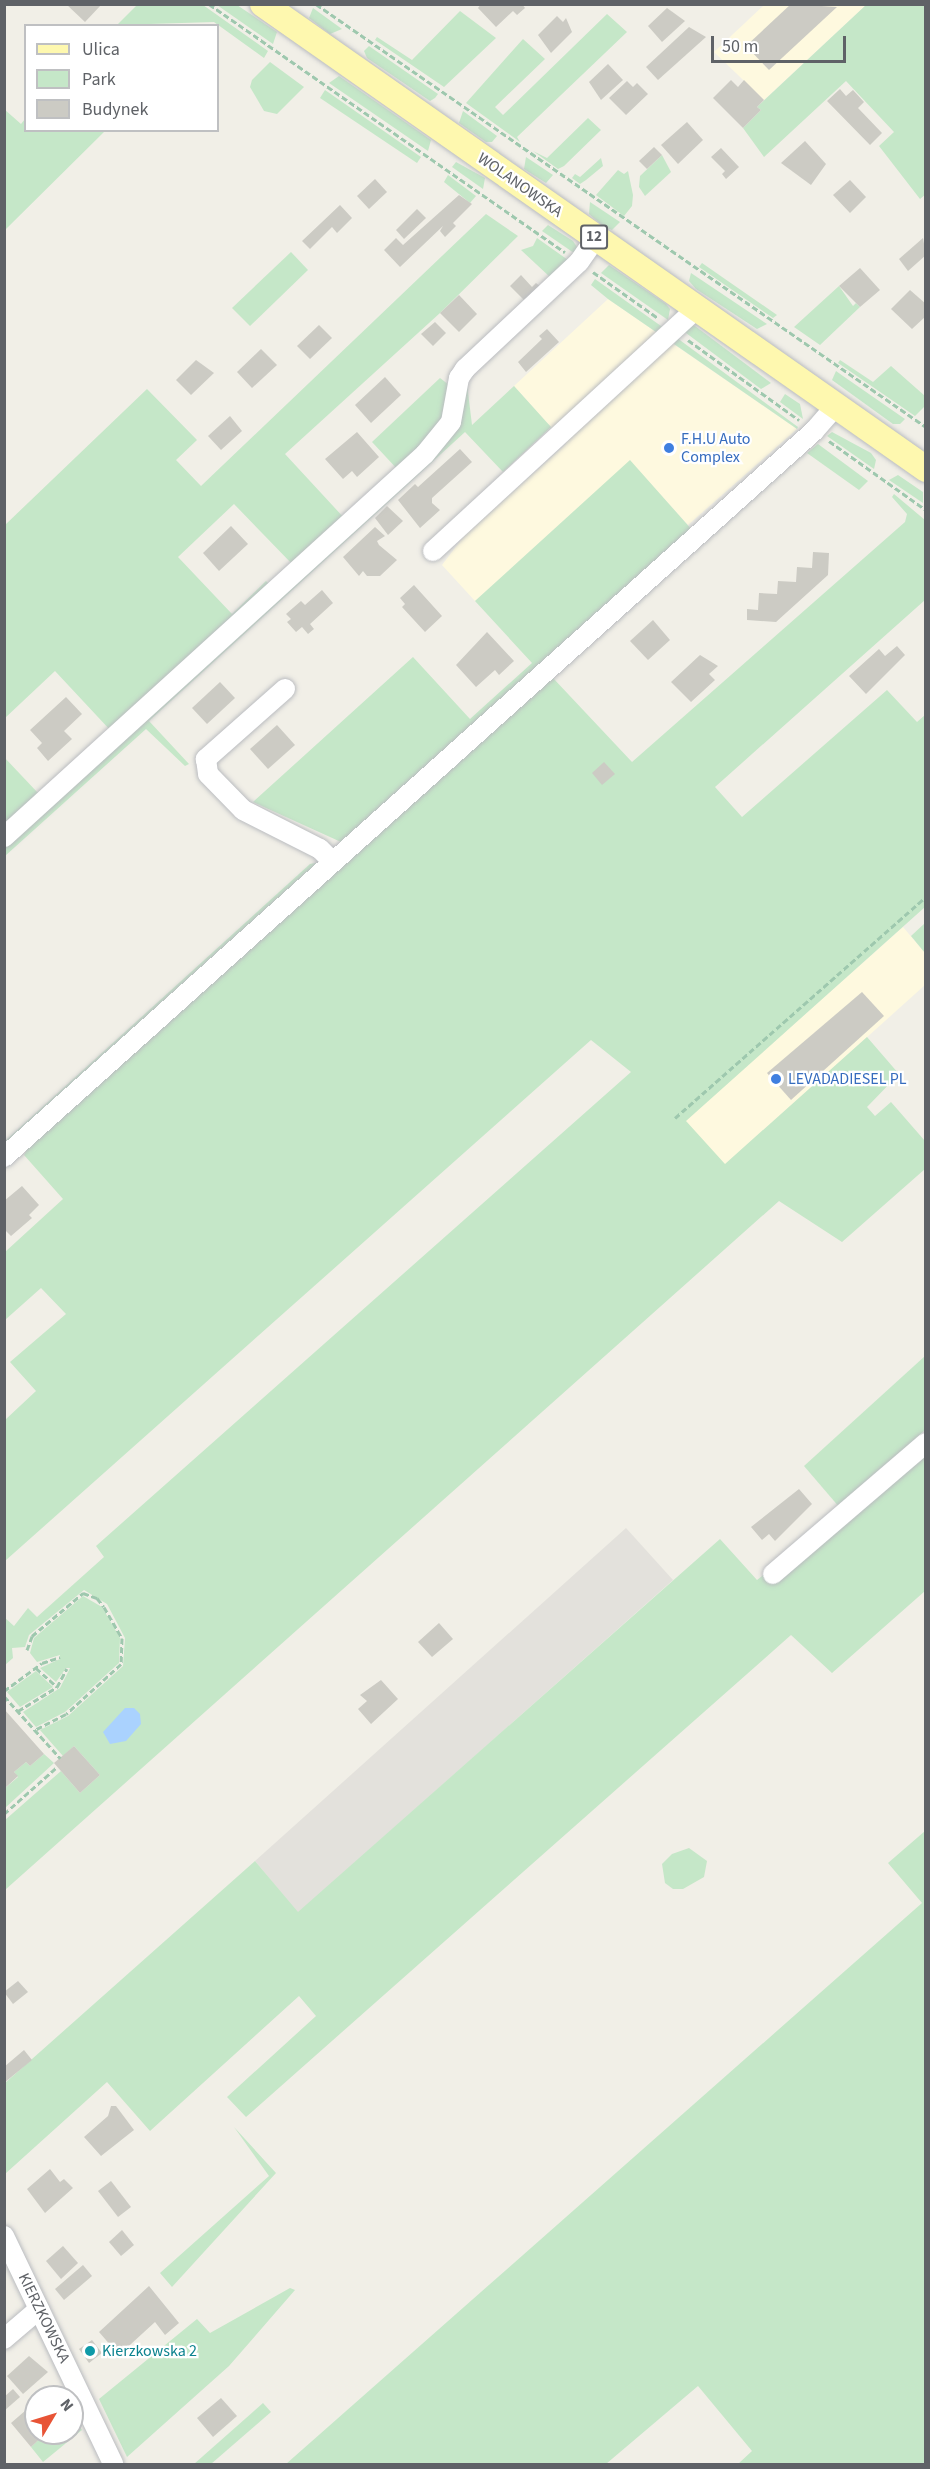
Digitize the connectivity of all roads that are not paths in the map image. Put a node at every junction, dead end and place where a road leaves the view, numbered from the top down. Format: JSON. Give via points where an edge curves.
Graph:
{"nodes":[{"id":1,"x":263,"y":4,"type":"edge"},
{"id":2,"x":596,"y":238,"type":"junction"},
{"id":3,"x":697,"y":308,"type":"junction"},
{"id":4,"x":836,"y":406,"type":"junction"},
{"id":5,"x":926,"y":469,"type":"edge"},
{"id":6,"x":433,"y":551,"type":"dead end"},
{"id":7,"x":285,"y":689,"type":"dead end"},
{"id":8,"x":4,"y":837,"type":"edge"},
{"id":9,"x":333,"y":862,"type":"junction"},
{"id":10,"x":4,"y":1157,"type":"edge"},
{"id":11,"x":926,"y":1443,"type":"edge"},
{"id":12,"x":773,"y":1574,"type":"dead end"},
{"id":13,"x":4,"y":2236,"type":"edge"},
{"id":14,"x":39,"y":2309,"type":"junction"},
{"id":15,"x":4,"y":2339,"type":"edge"},
{"id":16,"x":113,"y":2464,"type":"edge"}],
"edges":[{"from":1,"to":2,"type":"main road","name":"WOLANOWSKA","number":"12"},
{"from":2,"to":3,"type":"main road","name":"WOLANOWSKA","number":"12"},
{"from":2,"to":8,"type":"street","via":[[579,262],[465,369],[459,378],[451,422],[425,454]]},
{"from":3,"to":4,"type":"main road","name":"WOLANOWSKA","number":"12"},
{"from":3,"to":6,"type":"street"},
{"from":4,"to":5,"type":"main road","name":"WOLANOWSKA","number":"12"},
{"from":4,"to":9,"type":"street","via":[[807,437]]},
{"from":7,"to":9,"type":"street","via":[[206,759],[208,774],[243,810],[320,849]]},
{"from":9,"to":10,"type":"street"},
{"from":11,"to":12,"type":"street"},
{"from":13,"to":14,"type":"street","name":"KIERZKOWSKA"},
{"from":14,"to":15,"type":"street"},
{"from":14,"to":16,"type":"street","name":"KIERZKOWSKA"}]}
